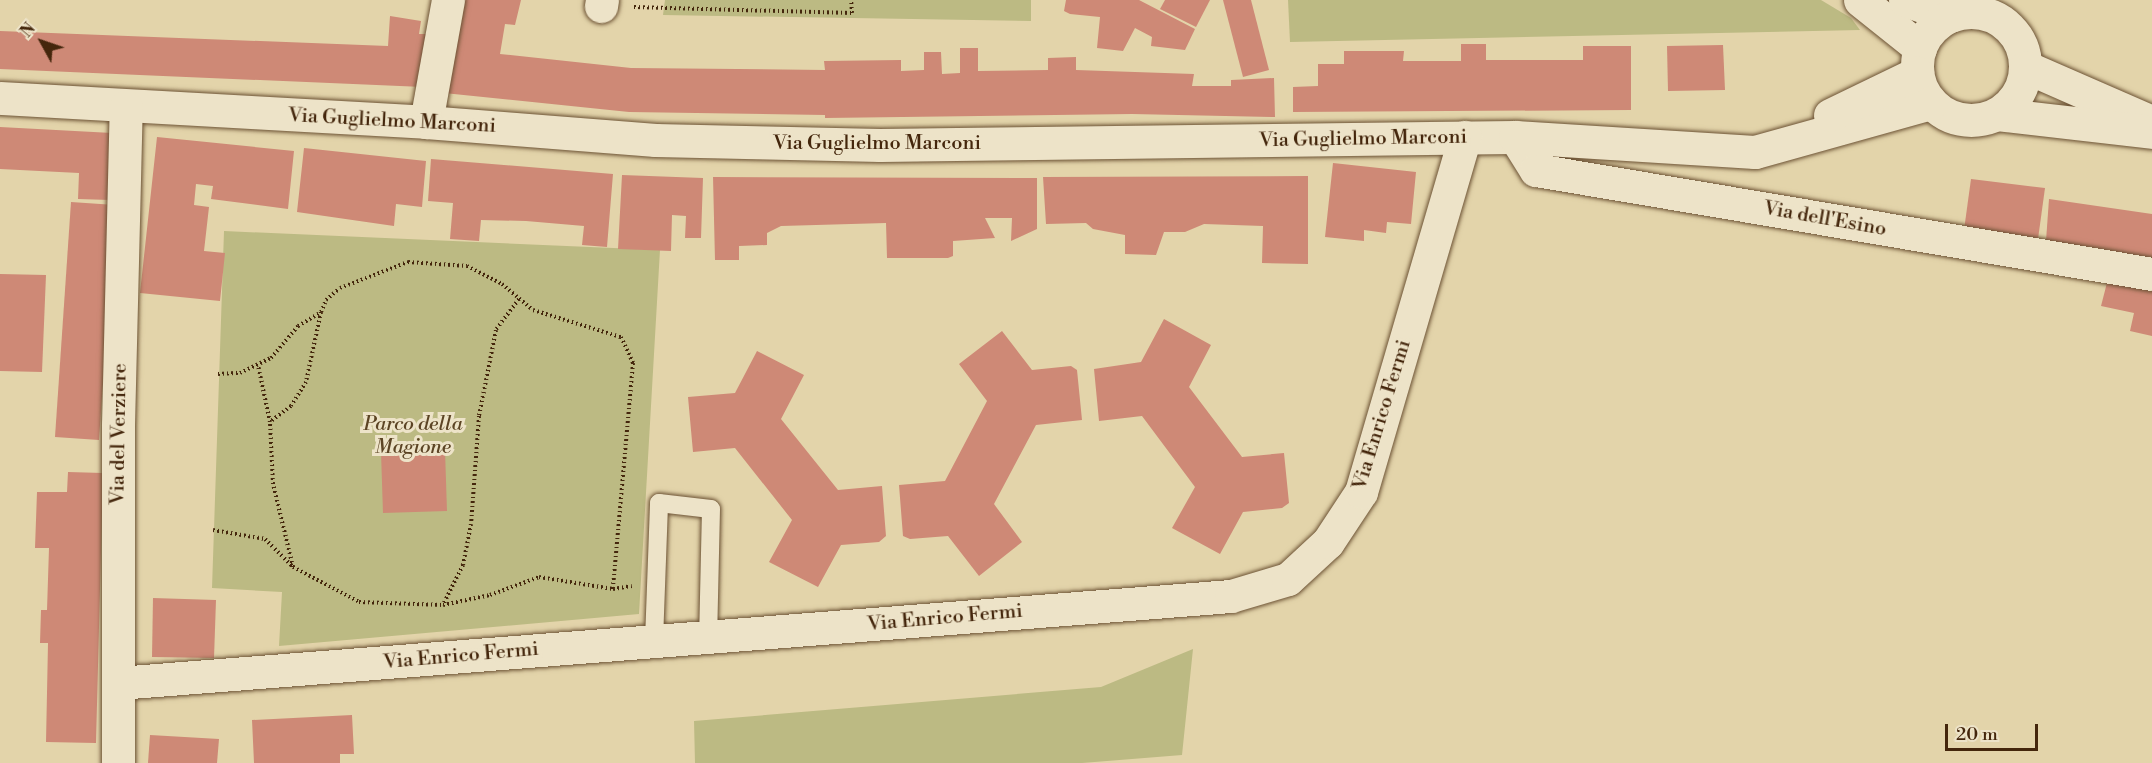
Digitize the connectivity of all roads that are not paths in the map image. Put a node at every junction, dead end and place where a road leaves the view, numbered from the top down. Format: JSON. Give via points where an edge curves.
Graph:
{"nodes":[{"id":1,"x":448,"y":0,"type":"edge"},
{"id":2,"x":1860,"y":0,"type":"edge"},
{"id":3,"x":1905,"y":0,"type":"edge"},
{"id":4,"x":1950,"y":16,"type":"junction"},
{"id":5,"x":1919,"y":61,"type":"junction"},
{"id":6,"x":2026,"y":67,"type":"junction"},
{"id":7,"x":0,"y":98,"type":"edge"},
{"id":8,"x":1931,"y":103,"type":"junction"},
{"id":9,"x":126,"y":106,"type":"junction"},
{"id":10,"x":1997,"y":114,"type":"junction"},
{"id":11,"x":426,"y":122,"type":"junction"},
{"id":12,"x":2152,"y":122,"type":"edge"},
{"id":13,"x":2152,"y":132,"type":"edge"},
{"id":14,"x":1465,"y":137,"type":"junction"},
{"id":15,"x":1515,"y":137,"type":"junction"},
{"id":16,"x":1755,"y":152,"type":"junction"},
{"id":17,"x":2152,"y":274,"type":"edge"},
{"id":18,"x":708,"y":637,"type":"junction"},
{"id":19,"x":654,"y":641,"type":"junction"},
{"id":20,"x":118,"y":684,"type":"junction"},
{"id":21,"x":118,"y":763,"type":"edge"}],
"edges":[{"from":1,"to":11,"type":"street"},
{"from":2,"to":5,"type":"street"},
{"from":3,"to":4,"type":"street"},
{"from":4,"to":5,"type":"street","name":"Via Guglielmo Marconi","via":[[1927,35]]},
{"from":4,"to":6,"type":"street","via":[[1985,13],[2002,21],[2015,33]]},
{"from":5,"to":8,"type":"street"},
{"from":5,"to":16,"type":"street","name":"Via Guglielmo Marconi"},
{"from":6,"to":10,"type":"street","via":[[2018,94]]},
{"from":6,"to":12,"type":"street"},
{"from":7,"to":9,"type":"street","name":"Via Guglielmo Marconi"},
{"from":8,"to":10,"type":"street","via":[[1962,120],[1980,120]]},
{"from":8,"to":16,"type":"street","name":"Via Guglielmo Marconi"},
{"from":9,"to":11,"type":"street","name":"Via Guglielmo Marconi"},
{"from":9,"to":20,"type":"street","name":"Via del Verziere","via":[[118,414]]},
{"from":10,"to":13,"type":"street"},
{"from":11,"to":14,"type":"street","name":"Via Guglielmo Marconi","via":[[655,140],[880,145]]},
{"from":14,"to":15,"type":"street","name":"Via Guglielmo Marconi"},
{"from":14,"to":18,"type":"street","name":"Via Enrico Fermi","via":[[1361,492],[1328,542],[1288,579],[1231,596]]},
{"from":15,"to":16,"type":"street","name":"Via Guglielmo Marconi"},
{"from":15,"to":17,"type":"street","name":"Via dell'Esino","via":[[1536,170]]},
{"from":18,"to":19,"type":"street","name":"Via Enrico Fermi"},
{"from":18,"to":19,"type":"lane","via":[[711,509],[659,504]]},
{"from":19,"to":20,"type":"street","name":"Via Enrico Fermi"},
{"from":20,"to":21,"type":"street","name":"Via del Verziere"}]}
